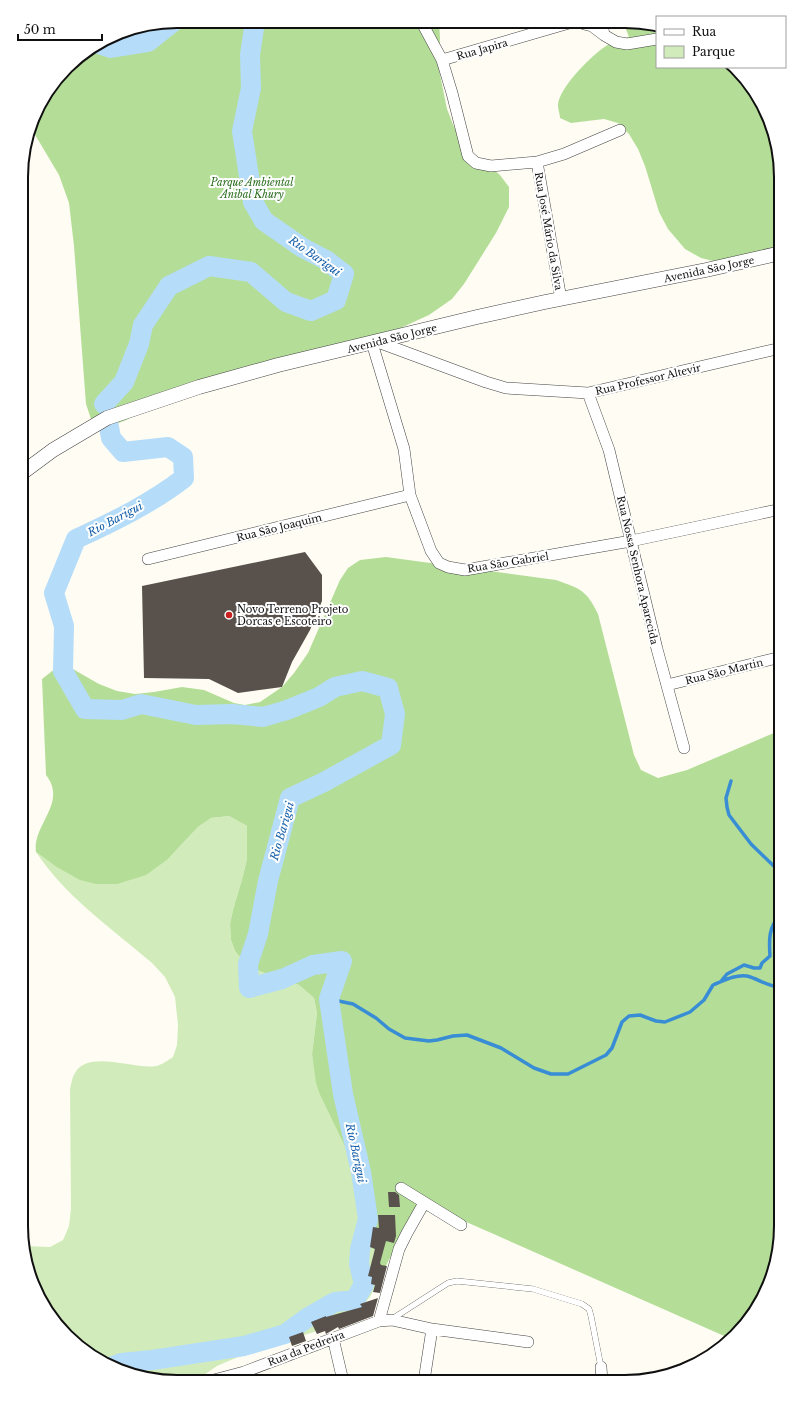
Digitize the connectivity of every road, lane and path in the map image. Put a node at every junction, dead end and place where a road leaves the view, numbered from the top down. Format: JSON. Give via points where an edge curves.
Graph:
{"nodes":[{"id":1,"x":425,"y":28,"type":"edge"},
{"id":2,"x":552,"y":28,"type":"edge"},
{"id":3,"x":603,"y":29,"type":"edge"},
{"id":4,"x":656,"y":39,"type":"edge"},
{"id":5,"x":442,"y":60,"type":"junction"},
{"id":6,"x":620,"y":130,"type":"dead end"},
{"id":7,"x":537,"y":162,"type":"junction"},
{"id":8,"x":774,"y":255,"type":"edge"},
{"id":9,"x":561,"y":299,"type":"junction"},
{"id":10,"x":375,"y":342,"type":"junction"},
{"id":11,"x":774,"y":350,"type":"edge"},
{"id":12,"x":588,"y":393,"type":"junction"},
{"id":13,"x":28,"y":469,"type":"edge"},
{"id":14,"x":410,"y":495,"type":"junction"},
{"id":15,"x":774,"y":510,"type":"edge"},
{"id":16,"x":631,"y":541,"type":"junction"},
{"id":17,"x":148,"y":559,"type":"dead end"},
{"id":18,"x":774,"y":659,"type":"edge"},
{"id":19,"x":667,"y":685,"type":"junction"},
{"id":20,"x":684,"y":748,"type":"dead end"},
{"id":21,"x":401,"y":1188,"type":"dead end"},
{"id":22,"x":424,"y":1203,"type":"junction"},
{"id":23,"x":461,"y":1225,"type":"dead end"},
{"id":24,"x":392,"y":1320,"type":"junction"},
{"id":25,"x":379,"y":1321,"type":"junction"},
{"id":26,"x":432,"y":1329,"type":"junction"},
{"id":27,"x":333,"y":1338,"type":"junction"},
{"id":28,"x":528,"y":1342,"type":"dead end"},
{"id":29,"x":601,"y":1368,"type":"joint"},
{"id":30,"x":233,"y":1375,"type":"edge"},
{"id":31,"x":342,"y":1375,"type":"edge"},
{"id":32,"x":425,"y":1375,"type":"edge"},
{"id":33,"x":602,"y":1375,"type":"edge"}],
"edges":[{"from":1,"to":5,"type":"street","name":"Rua José Mário da Silva"},
{"from":2,"to":5,"type":"street","name":"Rua Japira"},
{"from":3,"to":4,"type":"street","via":[[616,42],[628,44]]},
{"from":5,"to":7,"type":"street","name":"Rua José Mário da Silva","via":[[468,156],[476,163],[491,166]]},
{"from":6,"to":7,"type":"street","name":"Rua José Mário da Silva","via":[[564,154]]},
{"from":7,"to":9,"type":"street","name":"Rua José Mário da Silva"},
{"from":8,"to":9,"type":"street","name":"Avenida São Jorge"},
{"from":9,"to":10,"type":"street","name":"Avenida São Jorge"},
{"from":10,"to":12,"type":"street","name":"Rua Professor Altevir","via":[[506,388]]},
{"from":10,"to":13,"type":"street","name":"Avenida São Jorge","via":[[199,387],[107,418],[53,450]]},
{"from":10,"to":14,"type":"street","name":"Rua São Gabriel","via":[[404,449]]},
{"from":11,"to":12,"type":"street","name":"Rua Professor Altevir"},
{"from":12,"to":16,"type":"street","name":"Rua Nossa Senhora Aparecida","via":[[609,450]]},
{"from":14,"to":16,"type":"street","name":"Rua São Gabriel","via":[[431,551],[439,563],[448,567],[465,570]]},
{"from":14,"to":17,"type":"street","name":"Rua São Joaquim"},
{"from":15,"to":16,"type":"street","name":"Rua São Gabriel"},
{"from":16,"to":19,"type":"street","name":"Rua Nossa Senhora Aparecida"},
{"from":18,"to":19,"type":"street","name":"Rua São Martin"},
{"from":19,"to":20,"type":"street","name":"Rua Nossa Senhora Aparecida"},
{"from":21,"to":22,"type":"street"},
{"from":22,"to":23,"type":"street"},
{"from":22,"to":25,"type":"street","via":[[399,1249]]},
{"from":24,"to":25,"type":"street","name":"Rua da Pedreira"},
{"from":24,"to":26,"type":"street","name":"Rua da Pedreira"},
{"from":24,"to":29,"type":"lane","via":[[448,1283],[457,1281],[533,1289],[582,1304],[589,1309]]},
{"from":25,"to":27,"type":"street","name":"Rua da Pedreira"},
{"from":26,"to":28,"type":"street","name":"Rua da Pedreira"},
{"from":26,"to":32,"type":"street"},
{"from":27,"to":30,"type":"street","name":"Rua da Pedreira"},
{"from":27,"to":31,"type":"street"},
{"from":29,"to":33,"type":"street"}]}
